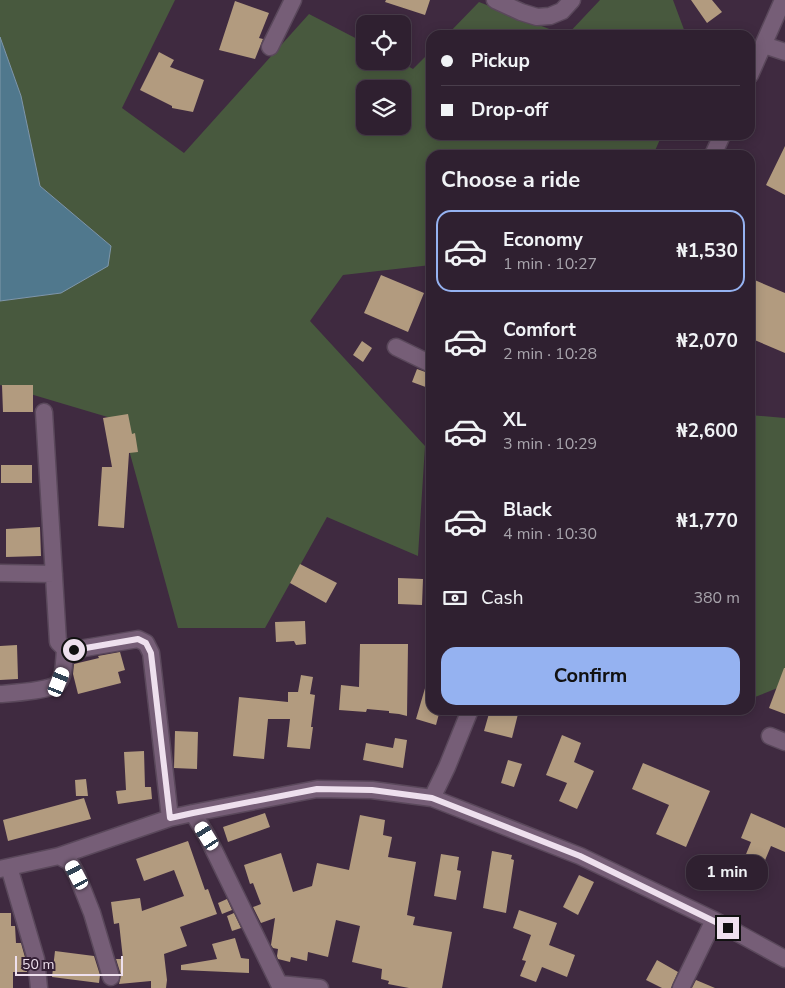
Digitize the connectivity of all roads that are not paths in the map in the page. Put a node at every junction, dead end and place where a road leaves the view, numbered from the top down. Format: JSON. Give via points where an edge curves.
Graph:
{"nodes":[{"id":1,"x":293,"y":0,"type":"edge"},
{"id":2,"x":495,"y":0,"type":"edge"},
{"id":3,"x":572,"y":0,"type":"edge"},
{"id":4,"x":783,"y":0,"type":"edge"},
{"id":5,"x":764,"y":45,"type":"junction"},
{"id":6,"x":270,"y":47,"type":"dead end"},
{"id":7,"x":785,"y":52,"type":"edge"},
{"id":8,"x":755,"y":64,"type":"edge"},
{"id":9,"x":396,"y":347,"type":"dead end"},
{"id":10,"x":426,"y":362,"type":"edge"},
{"id":11,"x":44,"y":412,"type":"dead end"},
{"id":12,"x":0,"y":573,"type":"edge"},
{"id":13,"x":54,"y":574,"type":"junction"},
{"id":14,"x":65,"y":649,"type":"junction"},
{"id":15,"x":0,"y":694,"type":"edge"},
{"id":16,"x":468,"y":715,"type":"edge"},
{"id":17,"x":432,"y":798,"type":"junction"},
{"id":18,"x":193,"y":813,"type":"junction"},
{"id":19,"x":170,"y":818,"type":"junction"},
{"id":20,"x":59,"y":856,"type":"junction"},
{"id":21,"x":2,"y":867,"type":"edge"},
{"id":22,"x":714,"y":920,"type":"junction"},
{"id":23,"x":785,"y":959,"type":"edge"},
{"id":24,"x":111,"y":977,"type":"dead end"},
{"id":25,"x":280,"y":986,"type":"edge"},
{"id":26,"x":39,"y":988,"type":"edge"},
{"id":27,"x":320,"y":988,"type":"edge"},
{"id":28,"x":680,"y":988,"type":"edge"}],
"edges":[{"from":1,"to":6,"type":"street"},
{"from":2,"to":3,"type":"street","via":[[537,17],[562,11]]},
{"from":4,"to":5,"type":"street"},
{"from":5,"to":7,"type":"street"},
{"from":5,"to":8,"type":"street"},
{"from":9,"to":10,"type":"street"},
{"from":11,"to":13,"type":"street"},
{"from":12,"to":13,"type":"street"},
{"from":13,"to":14,"type":"street","via":[[58,642]]},
{"from":14,"to":15,"type":"street","via":[[63,673],[52,687]]},
{"from":14,"to":19,"type":"street","via":[[138,639],[146,643],[151,653]]},
{"from":16,"to":17,"type":"street"},
{"from":17,"to":18,"type":"street","via":[[372,790],[317,789]]},
{"from":17,"to":22,"type":"street","via":[[580,856]]},
{"from":18,"to":19,"type":"street"},
{"from":18,"to":25,"type":"street"},
{"from":19,"to":20,"type":"street"},
{"from":20,"to":21,"type":"street"},
{"from":20,"to":24,"type":"street","via":[[70,862],[77,875]]},
{"from":21,"to":26,"type":"street","via":[[36,959]]},
{"from":22,"to":23,"type":"street"},
{"from":22,"to":28,"type":"street"},
{"from":25,"to":27,"type":"street"}]}
